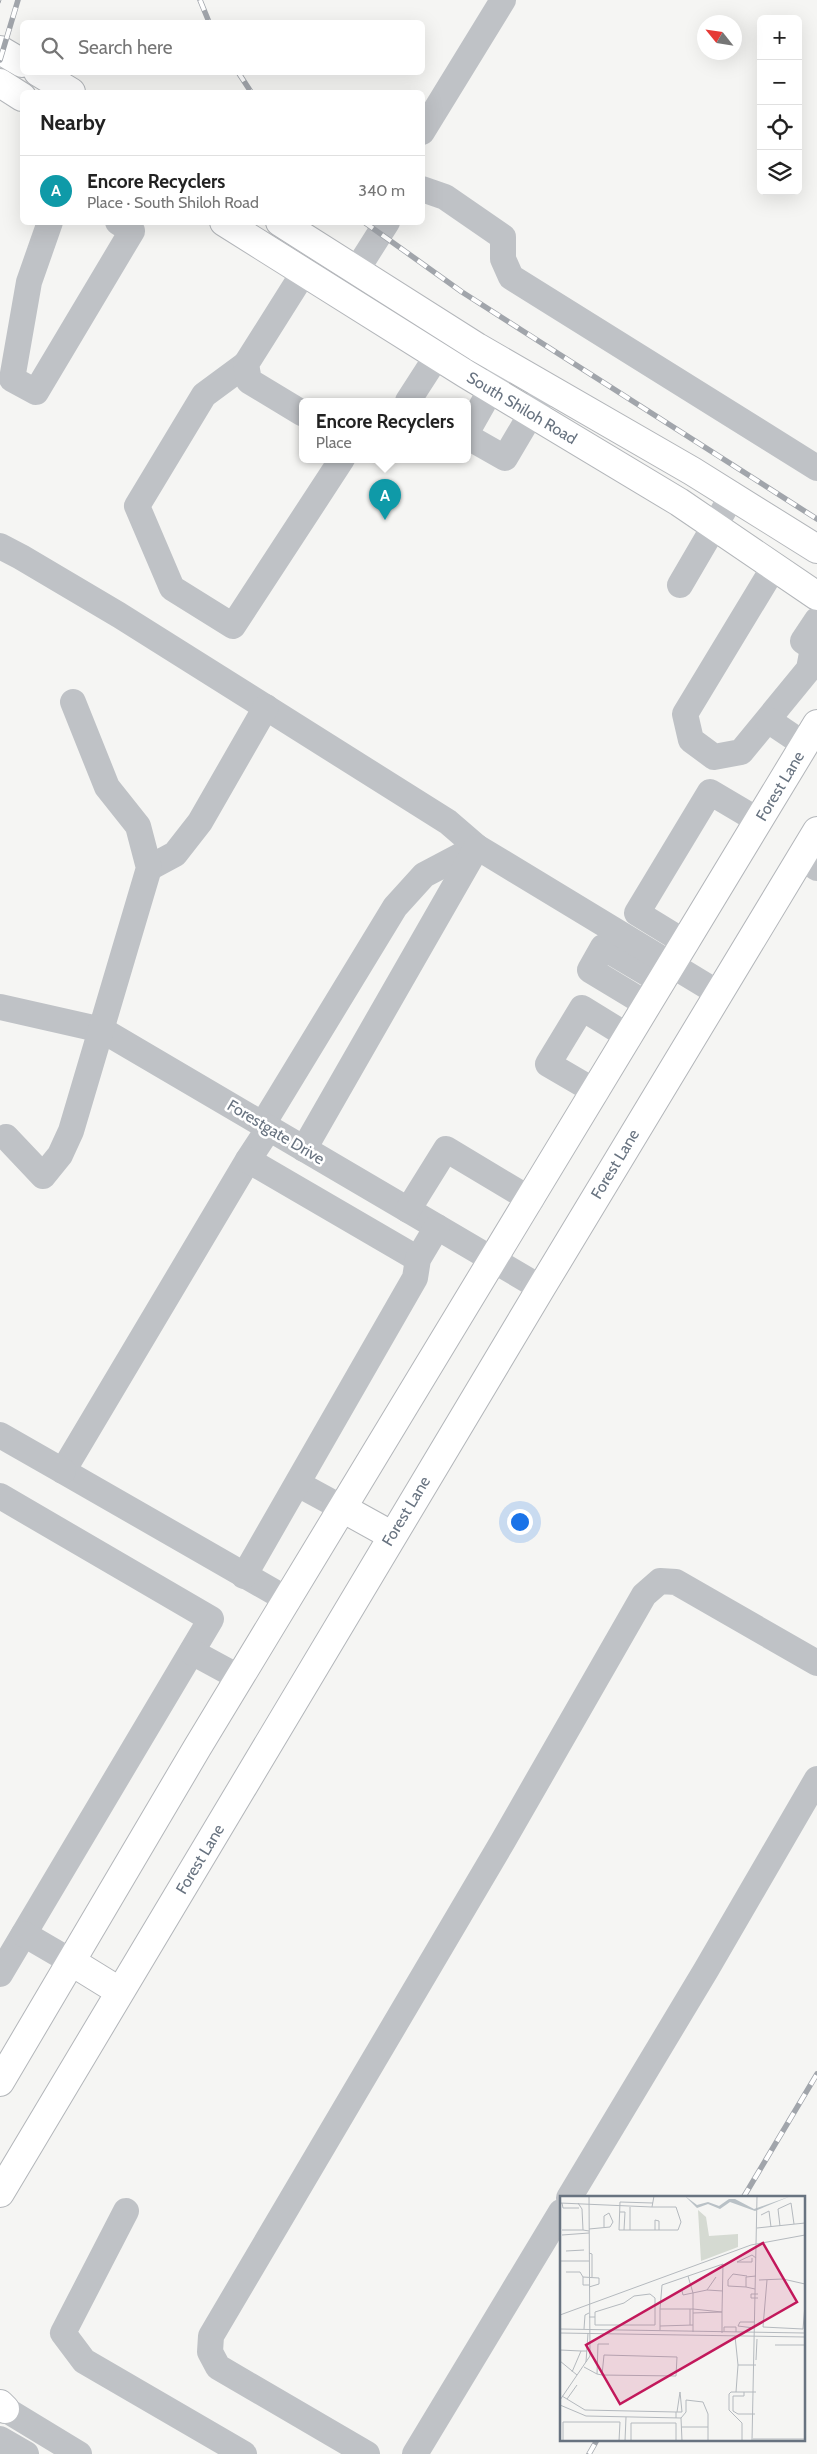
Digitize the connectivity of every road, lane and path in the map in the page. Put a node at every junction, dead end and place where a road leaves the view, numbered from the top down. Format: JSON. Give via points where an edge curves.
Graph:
{"nodes":[{"id":1,"x":503,"y":0,"type":"edge"},
{"id":2,"x":0,"y":50,"type":"edge"},
{"id":3,"x":20,"y":62,"type":"edge"},
{"id":4,"x":43,"y":75,"type":"edge"},
{"id":5,"x":0,"y":83,"type":"edge"},
{"id":6,"x":68,"y":90,"type":"edge"},
{"id":7,"x":20,"y":96,"type":"edge"},
{"id":8,"x":425,"y":127,"type":"edge"},
{"id":9,"x":425,"y":190,"type":"edge"},
{"id":10,"x":49,"y":225,"type":"edge"},
{"id":11,"x":123,"y":225,"type":"edge"},
{"id":12,"x":229,"y":225,"type":"edge"},
{"id":13,"x":285,"y":225,"type":"edge"},
{"id":14,"x":384,"y":225,"type":"edge"},
{"id":15,"x":356,"y":271,"type":"junction"},
{"id":16,"x":304,"y":272,"type":"junction"},
{"id":17,"x":437,"y":356,"type":"junction"},
{"id":18,"x":506,"y":363,"type":"junction"},
{"id":19,"x":246,"y":364,"type":"junction"},
{"id":20,"x":547,"y":387,"type":"junction"},
{"id":21,"x":491,"y":389,"type":"junction"},
{"id":22,"x":410,"y":398,"type":"edge"},
{"id":23,"x":299,"y":411,"type":"edge"},
{"id":24,"x":531,"y":413,"type":"junction"},
{"id":25,"x":471,"y":425,"type":"edge"},
{"id":26,"x":471,"y":439,"type":"edge"},
{"id":27,"x":339,"y":463,"type":"edge"},
{"id":28,"x":817,"y":468,"type":"edge"},
{"id":29,"x":732,"y":496,"type":"junction"},
{"id":30,"x":714,"y":526,"type":"junction"},
{"id":31,"x":0,"y":546,"type":"edge"},
{"id":32,"x":817,"y":550,"type":"edge"},
{"id":33,"x":774,"y":567,"type":"junction"},
{"id":34,"x":680,"y":585,"type":"dead end"},
{"id":35,"x":817,"y":596,"type":"edge"},
{"id":36,"x":817,"y":620,"type":"edge"},
{"id":37,"x":813,"y":671,"type":"edge"},
{"id":38,"x":73,"y":702,"type":"dead end"},
{"id":39,"x":266,"y":708,"type":"junction"},
{"id":40,"x":768,"y":720,"type":"junction"},
{"id":41,"x":811,"y":735,"type":"edge"},
{"id":42,"x":759,"y":821,"type":"junction"},
{"id":43,"x":817,"y":831,"type":"edge"},
{"id":44,"x":477,"y":847,"type":"junction"},
{"id":45,"x":809,"y":863,"type":"edge"},
{"id":46,"x":149,"y":868,"type":"junction"},
{"id":47,"x":686,"y":943,"type":"junction"},
{"id":48,"x":667,"y":974,"type":"junction"},
{"id":49,"x":718,"y":993,"type":"junction"},
{"id":50,"x":648,"y":1005,"type":"junction"},
{"id":51,"x":0,"y":1007,"type":"edge"},
{"id":52,"x":102,"y":1030,"type":"junction"},
{"id":53,"x":629,"y":1037,"type":"junction"},
{"id":54,"x":596,"y":1092,"type":"junction"},
{"id":55,"x":266,"y":1126,"type":"junction"},
{"id":56,"x":6,"y":1137,"type":"dead end"},
{"id":57,"x":304,"y":1149,"type":"junction"},
{"id":58,"x":248,"y":1160,"type":"junction"},
{"id":59,"x":531,"y":1200,"type":"junction"},
{"id":60,"x":408,"y":1210,"type":"junction"},
{"id":61,"x":437,"y":1227,"type":"junction"},
{"id":62,"x":418,"y":1259,"type":"junction"},
{"id":63,"x":493,"y":1260,"type":"junction"},
{"id":64,"x":540,"y":1288,"type":"junction"},
{"id":65,"x":0,"y":1435,"type":"edge"},
{"id":66,"x":63,"y":1471,"type":"junction"},
{"id":67,"x":298,"y":1484,"type":"junction"},
{"id":68,"x":0,"y":1496,"type":"edge"},
{"id":69,"x":344,"y":1509,"type":"junction"},
{"id":70,"x":391,"y":1535,"type":"junction"},
{"id":71,"x":244,"y":1576,"type":"junction"},
{"id":72,"x":288,"y":1600,"type":"junction"},
{"id":73,"x":192,"y":1652,"type":"junction"},
{"id":74,"x":817,"y":1663,"type":"edge"},
{"id":75,"x":240,"y":1678,"type":"junction"},
{"id":76,"x":817,"y":1780,"type":"edge"},
{"id":77,"x":24,"y":1934,"type":"junction"},
{"id":78,"x":72,"y":1962,"type":"junction"},
{"id":79,"x":0,"y":1974,"type":"edge"},
{"id":80,"x":119,"y":1992,"type":"junction"},
{"id":81,"x":0,"y":2082,"type":"edge"},
{"id":82,"x":0,"y":2193,"type":"edge"},
{"id":83,"x":570,"y":2196,"type":"edge"},
{"id":84,"x":126,"y":2211,"type":"dead end"},
{"id":85,"x":560,"y":2214,"type":"edge"},
{"id":86,"x":2,"y":2407,"type":"edge"},
{"id":87,"x":0,"y":2439,"type":"edge"},
{"id":88,"x":26,"y":2454,"type":"edge"},
{"id":89,"x":79,"y":2454,"type":"edge"},
{"id":90,"x":244,"y":2454,"type":"edge"},
{"id":91,"x":367,"y":2454,"type":"edge"},
{"id":92,"x":415,"y":2454,"type":"edge"}],
"edges":[{"from":1,"to":8,"type":"street"},
{"from":2,"to":3,"type":"main road"},
{"from":4,"to":6,"type":"main road"},
{"from":5,"to":7,"type":"main road"},
{"from":9,"to":28,"type":"street","via":[[445,197],[503,237],[503,259],[511,277]]},
{"from":10,"to":11,"type":"street","via":[[29,282],[12,379],[36,392],[132,231]]},
{"from":12,"to":16,"type":"main road","name":"South Shiloh Road"},
{"from":13,"to":15,"type":"main road","name":"South Shiloh Road"},
{"from":14,"to":15,"type":"street"},
{"from":15,"to":18,"type":"main road","name":"South Shiloh Road"},
{"from":16,"to":17,"type":"main road","name":"South Shiloh Road"},
{"from":16,"to":19,"type":"street"},
{"from":17,"to":21,"type":"main road","name":"South Shiloh Road"},
{"from":17,"to":22,"type":"street"},
{"from":18,"to":20,"type":"main road","name":"South Shiloh Road"},
{"from":18,"to":21,"type":"street"},
{"from":19,"to":23,"type":"street","via":[[249,382]]},
{"from":19,"to":27,"type":"street","via":[[204,395],[137,506],[172,588],[233,626]]},
{"from":20,"to":24,"type":"street"},
{"from":20,"to":29,"type":"main road","name":"South Shiloh Road"},
{"from":21,"to":24,"type":"main road","name":"South Shiloh Road"},
{"from":21,"to":25,"type":"street"},
{"from":24,"to":26,"type":"street","via":[[505,458]]},
{"from":24,"to":30,"type":"main road","name":"South Shiloh Road"},
{"from":29,"to":30,"type":"street"},
{"from":29,"to":32,"type":"main road","name":"South Shiloh Road"},
{"from":30,"to":33,"type":"main road","name":"South Shiloh Road"},
{"from":30,"to":34,"type":"street"},
{"from":31,"to":39,"type":"street","via":[[119,615]]},
{"from":33,"to":35,"type":"main road","name":"South Shiloh Road"},
{"from":33,"to":40,"type":"street","via":[[685,714],[691,740],[714,757],[741,752]]},
{"from":36,"to":37,"type":"street","via":[[803,641],[813,648]]},
{"from":37,"to":40,"type":"street"},
{"from":38,"to":46,"type":"street","via":[[107,787],[138,826]]},
{"from":39,"to":44,"type":"street","via":[[448,822]]},
{"from":39,"to":46,"type":"street","via":[[200,822],[175,854]]},
{"from":40,"to":41,"type":"street"},
{"from":41,"to":42,"type":"main road","name":"Forest Lane"},
{"from":42,"to":47,"type":"main road","name":"Forest Lane"},
{"from":42,"to":47,"type":"street","via":[[710,792],[642,904],[637,913]]},
{"from":43,"to":45,"type":"main road","name":"Forest Lane"},
{"from":44,"to":48,"type":"street"},
{"from":44,"to":55,"type":"street","via":[[424,875],[395,907]]},
{"from":44,"to":57,"type":"street"},
{"from":45,"to":49,"type":"main road","name":"Forest Lane"},
{"from":46,"to":52,"type":"street"},
{"from":47,"to":48,"type":"main road","name":"Forest Lane"},
{"from":48,"to":49,"type":"street"},
{"from":48,"to":50,"type":"main road","name":"Forest Lane"},
{"from":48,"to":50,"type":"street","via":[[603,947],[590,970]]},
{"from":49,"to":64,"type":"main road","name":"Forest Lane"},
{"from":50,"to":53,"type":"main road","name":"Forest Lane"},
{"from":51,"to":52,"type":"street","name":"Forestgate Drive"},
{"from":52,"to":55,"type":"street","name":"Forestgate Drive"},
{"from":52,"to":56,"type":"street","via":[[72,1130],[60,1156],[43,1176]]},
{"from":53,"to":54,"type":"main road","name":"Forest Lane"},
{"from":53,"to":54,"type":"street","via":[[582,1008],[548,1064]]},
{"from":54,"to":59,"type":"main road","name":"Forest Lane"},
{"from":55,"to":57,"type":"street","name":"Forestgate Drive"},
{"from":55,"to":58,"type":"street"},
{"from":57,"to":60,"type":"street","name":"Forestgate Drive"},
{"from":58,"to":62,"type":"street"},
{"from":58,"to":66,"type":"street"},
{"from":59,"to":60,"type":"street","via":[[446,1149]]},
{"from":59,"to":63,"type":"main road","name":"Forest Lane"},
{"from":60,"to":61,"type":"street","name":"Forestgate Drive"},
{"from":61,"to":62,"type":"street"},
{"from":61,"to":63,"type":"street","name":"Forestgate Drive"},
{"from":62,"to":67,"type":"street","via":[[415,1278]]},
{"from":63,"to":64,"type":"street","name":"Forestgate Drive"},
{"from":63,"to":69,"type":"main road","name":"Forest Lane"},
{"from":64,"to":70,"type":"main road","name":"Forest Lane"},
{"from":65,"to":66,"type":"street"},
{"from":66,"to":71,"type":"street"},
{"from":67,"to":69,"type":"street"},
{"from":67,"to":71,"type":"street"},
{"from":68,"to":73,"type":"street","via":[[211,1619]]},
{"from":69,"to":70,"type":"main road"},
{"from":69,"to":72,"type":"main road","name":"Forest Lane"},
{"from":70,"to":80,"type":"main road","name":"Forest Lane"},
{"from":71,"to":72,"type":"street"},
{"from":72,"to":75,"type":"main road","name":"Forest Lane"},
{"from":73,"to":75,"type":"street"},
{"from":73,"to":77,"type":"street"},
{"from":74,"to":91,"type":"street","via":[[676,1582],[660,1581],[644,1595],[211,2336],[210,2352],[218,2367]]},
{"from":75,"to":78,"type":"main road","name":"Forest Lane"},
{"from":76,"to":83,"type":"street"},
{"from":77,"to":78,"type":"street"},
{"from":77,"to":79,"type":"street"},
{"from":78,"to":80,"type":"main road"},
{"from":78,"to":81,"type":"main road","name":"Forest Lane"},
{"from":80,"to":82,"type":"main road","name":"Forest Lane"},
{"from":84,"to":90,"type":"street","via":[[63,2333],[84,2361]]},
{"from":85,"to":92,"type":"street"},
{"from":86,"to":89,"type":"street"},
{"from":87,"to":88,"type":"street"}]}
